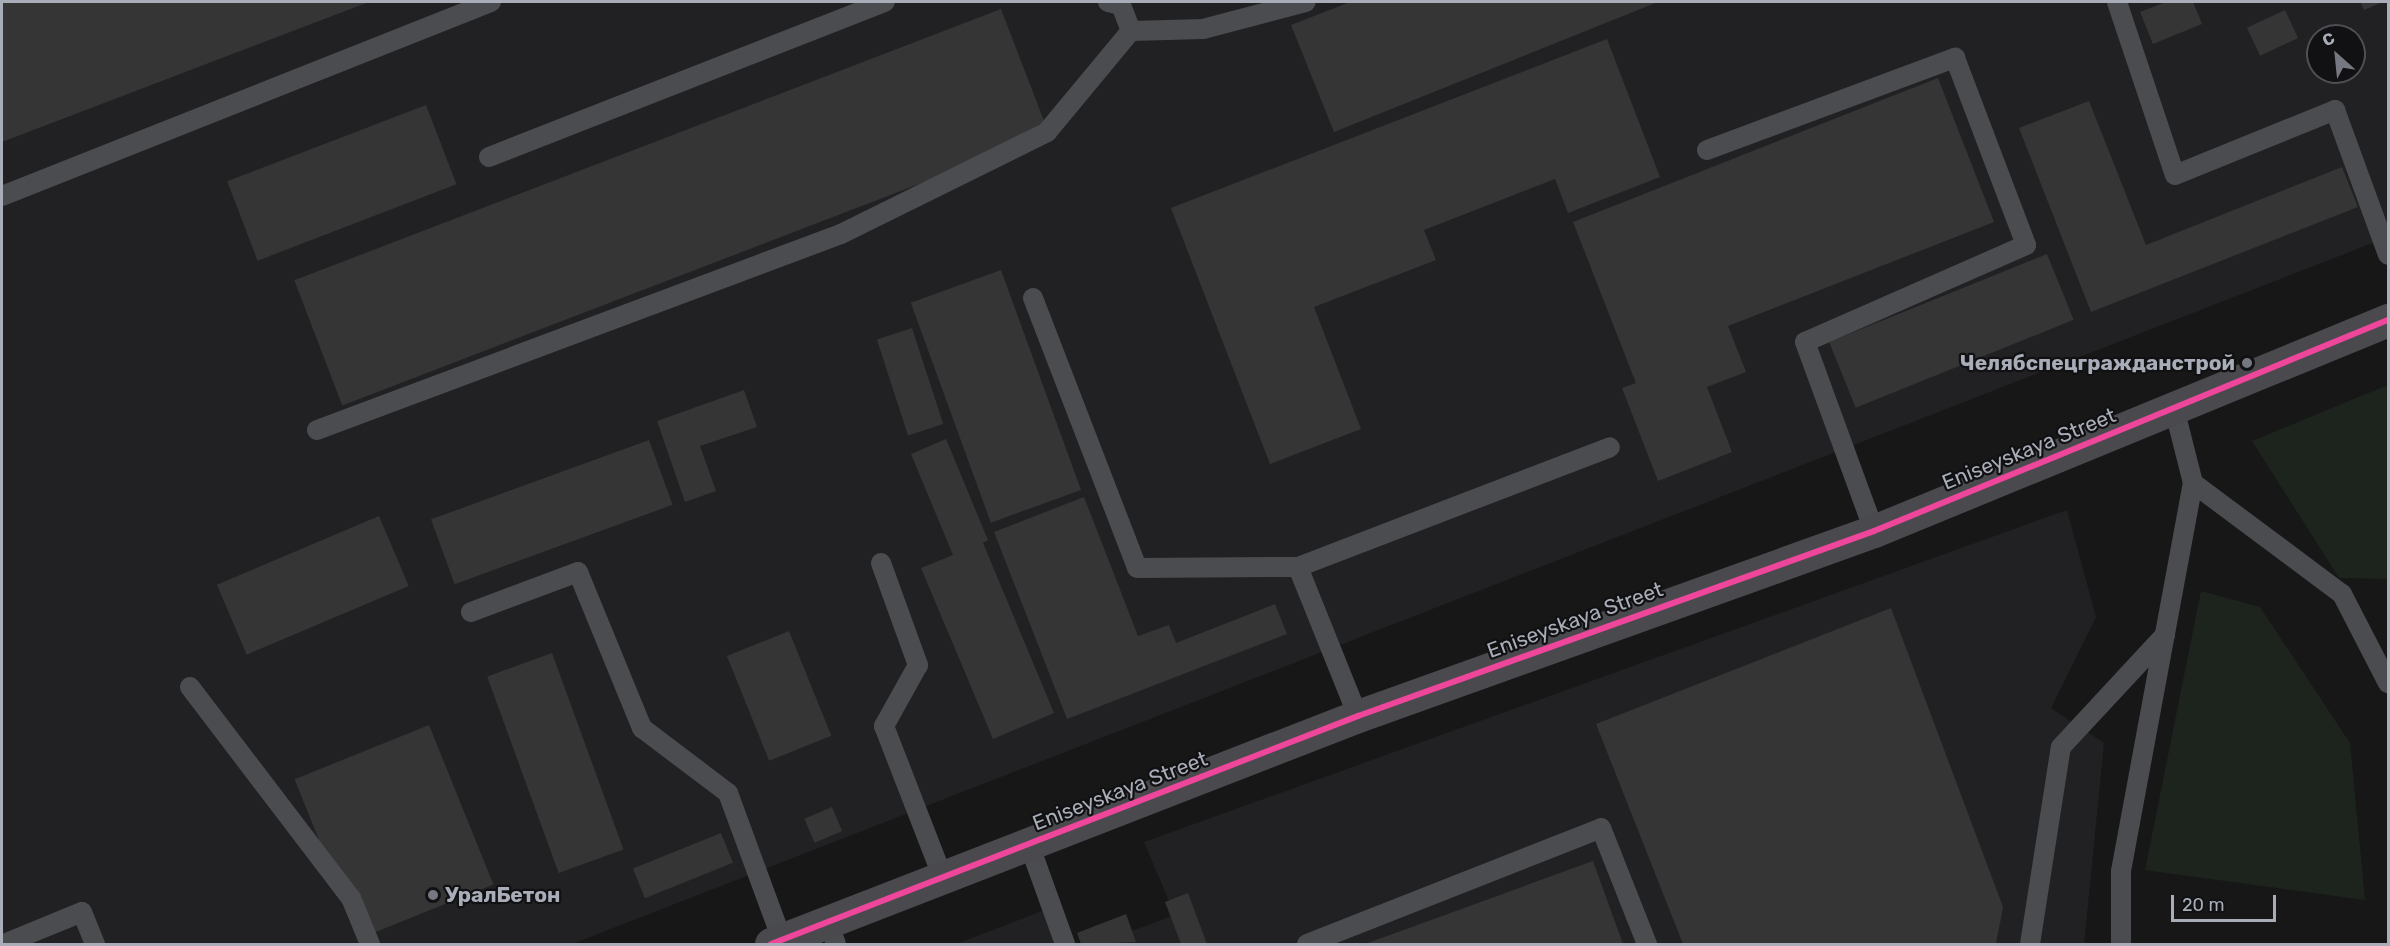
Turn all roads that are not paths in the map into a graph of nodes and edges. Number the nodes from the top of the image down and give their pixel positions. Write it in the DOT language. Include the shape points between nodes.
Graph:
graph roads {
  1 [pos="491,2"];
  2 [pos="885,2"];
  3 [pos="1306,2"];
  4 [pos="2117,2"];
  5 [pos="1119,3"];
  6 [pos="1131,31"];
  7 [pos="1707,150"];
  8 [pos="489,157"];
  9 [pos="2,196"];
  10 [pos="2388,255"];
  11 [pos="1033,298"];
  12 [pos="2388,320"];
  13 [pos="2174,408"];
  14 [pos="317,430"];
  15 [pos="1610,447"];
  16 [pos="2193,483"];
  17 [pos="1874,531"];
  18 [pos="881,563"];
  19 [pos="1298,567"];
  20 [pos="471,612"];
  21 [pos="2165,635"];
  22 [pos="2388,683"];
  23 [pos="190,687"];
  24 [pos="1358,716"];
  25 [pos="1029,844"];
  26 [pos="943,878"];
  27 [pos="832,933"];
  28 [pos="776,942"];
  29 [pos="4,945"];
  30 [pos="95,945"];
  31 [pos="370,945"];
  32 [pos="1065,945"];
  33 [pos="1307,945"];
  34 [pos="1647,945"];
  35 [pos="2030,945"];
  36 [pos="2121,945"];
  1 -- 9 [label="lane"];
  2 -- 8 [label="lane"];
  3 -- 6 [label="lane" via="1203,29"];
  4 -- 10 [label="lane" via="2175,176 2335,110"];
  5 -- 6 [label="lane"];
  6 -- 14 [label="lane" via="1047,132 841,234"];
  7 -- 17 [label="lane" via="1955,58 2026,245 1805,342"];
  11 -- 19 [label="lane" via="1137,568"];
  12 -- 13 [label="street, Eniseyskaya Street"];
  13 -- 16 [label="lane"];
  13 -- 17 [label="street, Eniseyskaya Street"];
  15 -- 19 [label="lane"];
  16 -- 21 [label="lane"];
  16 -- 22 [label="lane" via="2342,594"];
  17 -- 24 [label="street, Eniseyskaya Street"];
  18 -- 26 [label="lane" via="918,665 884,726"];
  19 -- 24 [label="lane"];
  20 -- 28 [label="lane" via="578,572 642,728 728,793"];
  21 -- 35 [label="lane" via="2061,747"];
  21 -- 36 [label="lane" via="2121,871"];
  23 -- 31 [label="lane" via="351,898"];
  24 -- 25 [label="street, Eniseyskaya Street"];
  25 -- 26 [label="street, Eniseyskaya Street"];
  25 -- 32 [label="lane"];
  26 -- 27 [label="street, Eniseyskaya Street"];
  27 -- 28 [label="street, Eniseyskaya Street"];
  29 -- 30 [label="lane" via="82,912"];
  33 -- 34 [label="lane" via="1601,828"];
}
